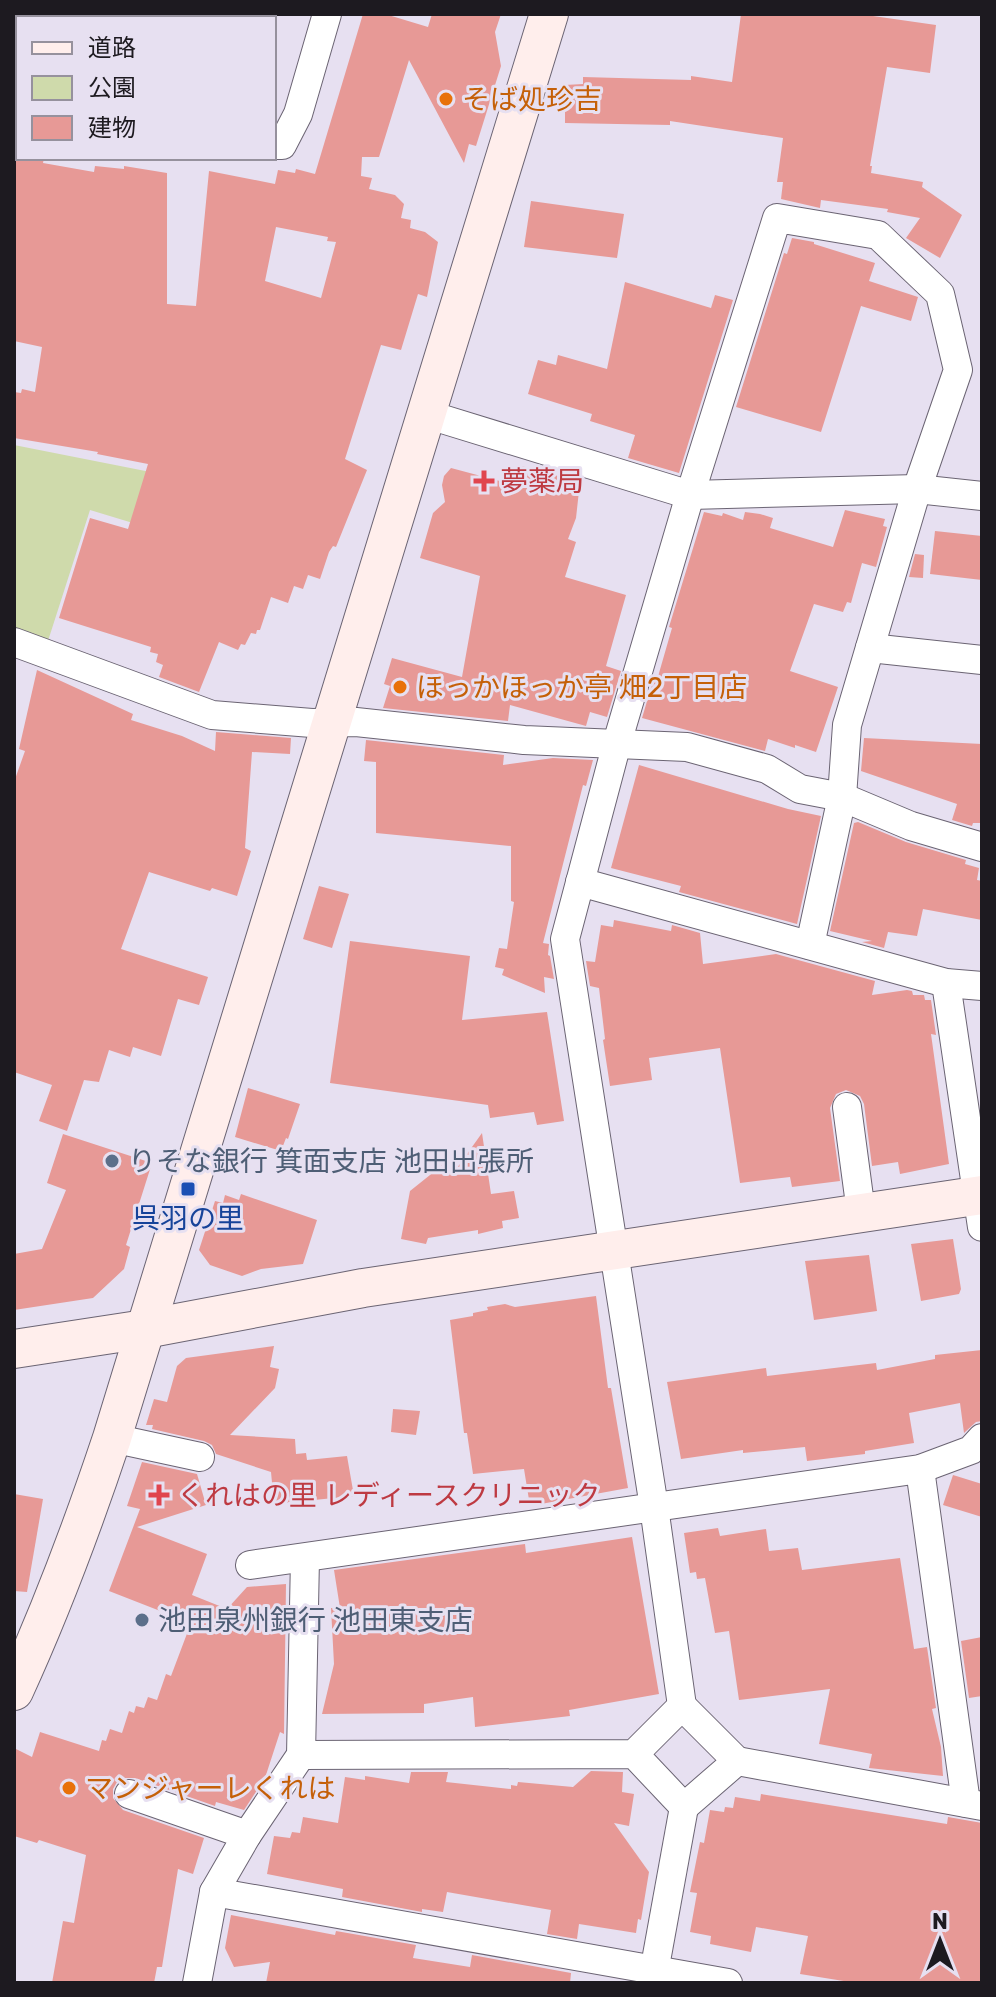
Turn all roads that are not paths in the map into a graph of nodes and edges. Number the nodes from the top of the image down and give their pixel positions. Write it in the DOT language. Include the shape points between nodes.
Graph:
graph roads {
  1 [pos="327,14"];
  2 [pos="549,14"];
  3 [pos="276,145"];
  4 [pos="426,414"];
  5 [pos="917,489"];
  6 [pos="690,495"];
  7 [pos="982,496"];
  8 [pos="14,642"];
  9 [pos="870,648"];
  10 [pos="982,660"];
  11 [pos="332,722"];
  12 [pos="617,743"];
  13 [pos="842,797"];
  14 [pos="982,847"];
  15 [pos="580,882"];
  16 [pos="810,945"];
  17 [pos="946,983"];
  18 [pos="982,986"];
  19 [pos="847,1107"];
  20 [pos="980,1206"];
  21 [pos="861,1212"];
  22 [pos="614,1251"];
  23 [pos="145,1329"];
  24 [pos="14,1349"];
  25 [pos="112,1438"];
  26 [pos="982,1438"];
  27 [pos="200,1457"];
  28 [pos="920,1469"];
  29 [pos="654,1507"];
  30 [pos="305,1558"];
  31 [pos="250,1565"];
  32 [pos="14,1691"];
  33 [pos="682,1706"];
  34 [pos="634,1754"];
  35 [pos="301,1755"];
  36 [pos="737,1761"];
  37 [pos="129,1794"];
  38 [pos="974,1804"];
  39 [pos="684,1807"];
  40 [pos="247,1835"];
  41 [pos="214,1892"];
  42 [pos="653,1976"];
  43 [pos="197,1983"];
  44 [pos="728,1983"];
  1 -- 3 [label="street" via="298,114 282,145"];
  2 -- 4 [label="street"];
  4 -- 6 [label="street"];
  4 -- 11 [label="street"];
  5 -- 6 [label="street"];
  5 -- 6 [label="street" via="958,370 940,294 878,235 777,218"];
  5 -- 7 [label="street"];
  5 -- 9 [label="street"];
  6 -- 12 [label="street"];
  8 -- 11 [label="street" via="212,715"];
  9 -- 10 [label="street"];
  9 -- 13 [label="street" via="847,725"];
  11 -- 12 [label="street"];
  11 -- 23 [label="street"];
  12 -- 13 [label="street" via="687,747 767,769 800,789"];
  12 -- 15 [label="street"];
  13 -- 14 [label="street" via="911,826"];
  13 -- 16 [label="street"];
  15 -- 16 [label="street"];
  15 -- 22 [label="street" via="565,939"];
  16 -- 17 [label="street"];
  17 -- 18 [label="street"];
  17 -- 20 [label="street"];
  19 -- 21 [label="street"];
  20 -- 21 [label="street"];
  21 -- 22 [label="street"];
  22 -- 23 [label="street" via="363,1288"];
  22 -- 29 [label="street"];
  23 -- 24 [label="street"];
  23 -- 25 [label="street"];
  25 -- 27 [label="street"];
  25 -- 32 [label="street" via="77,1542"];
  26 -- 28 [label="street" via="971,1450"];
  28 -- 29 [label="street"];
  28 -- 38 [label="street"];
  29 -- 30 [label="street"];
  29 -- 33 [label="street"];
  30 -- 31 [label="street"];
  30 -- 35 [label="street"];
  33 -- 34 [label="street"];
  33 -- 36 [label="street"];
  34 -- 35 [label="street"];
  34 -- 39 [label="street"];
  35 -- 40 [label="street"];
  36 -- 38 [label="street"];
  36 -- 39 [label="street"];
  37 -- 40 [label="street"];
  39 -- 42 [label="street"];
  40 -- 41 [label="street"];
  41 -- 42 [label="street"];
  41 -- 43 [label="street"];
  42 -- 44 [label="street"];
}
